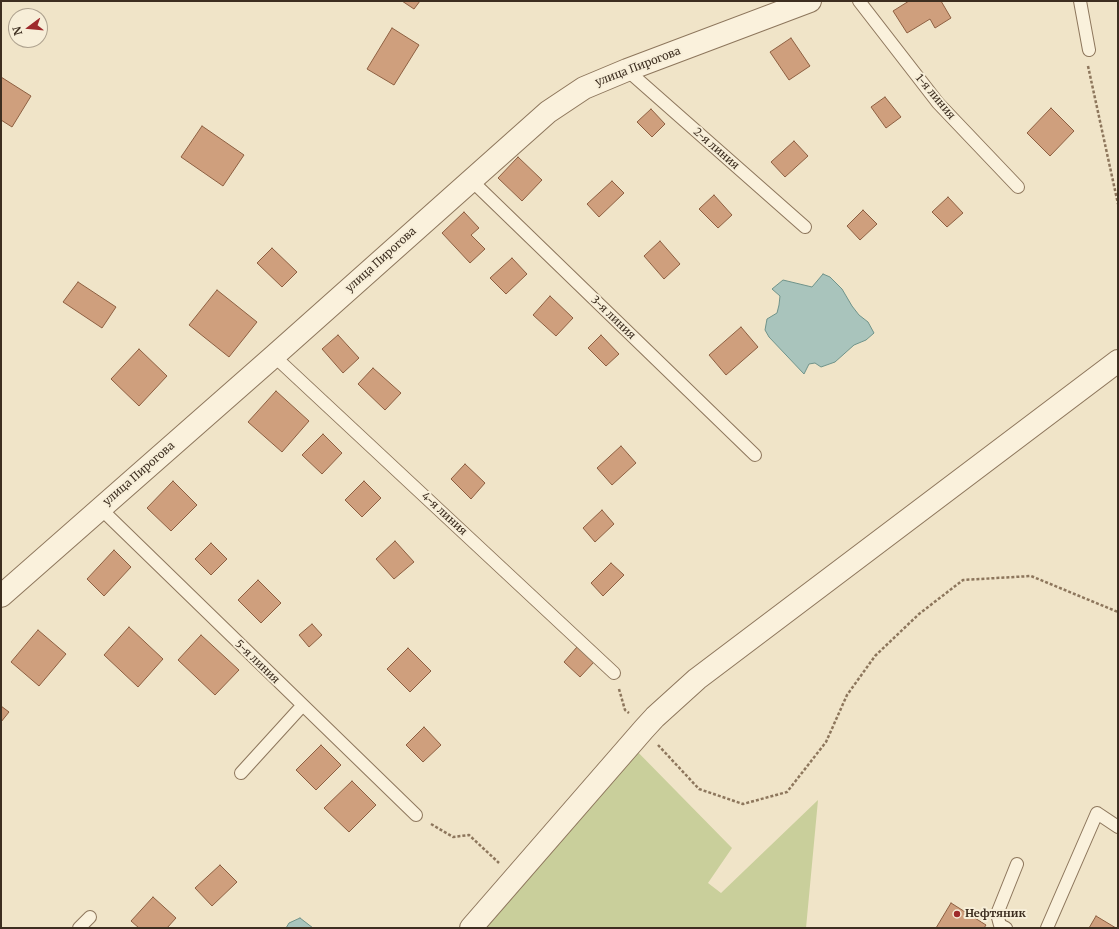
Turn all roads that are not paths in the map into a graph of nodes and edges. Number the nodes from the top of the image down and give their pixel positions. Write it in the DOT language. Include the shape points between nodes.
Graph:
graph roads {
  1 [pos="810,1"];
  2 [pos="859,1"];
  3 [pos="1080,1"];
  4 [pos="1088,56"];
  5 [pos="627,70"];
  6 [pos="470,180"];
  7 [pos="1018,187"];
  8 [pos="805,227"];
  9 [pos="274,356"];
  10 [pos="1118,361"];
  11 [pos="755,455"];
  12 [pos="100,508"];
  13 [pos="1,596"];
  14 [pos="614,673"];
  15 [pos="302,706"];
  16 [pos="241,773"];
  17 [pos="416,815"];
  18 [pos="1118,827"];
  19 [pos="1016,864"];
  20 [pos="90,917"];
  21 [pos="79,928"];
  22 [pos="471,928"];
  23 [pos="1006,928"];
  24 [pos="1047,928"];
  1 -- 5 [label="street, улица Пирогова"];
  2 -- 7 [label="lane, 1-я линия" via="938,103"];
  3 -- 4 [label="lane"];
  5 -- 6 [label="street, улица Пирогова" via="584,88 548,112"];
  5 -- 8 [label="lane, 2-я линия"];
  6 -- 9 [label="street, улица Пирогова"];
  6 -- 11 [label="lane, 3-я линия"];
  9 -- 12 [label="street, улица Пирогова"];
  9 -- 14 [label="lane, 4-я линия"];
  10 -- 22 [label="street" via="697,679 644,729"];
  12 -- 13 [label="street, улица Пирогова"];
  12 -- 15 [label="lane, 5-я линия"];
  15 -- 16 [label="lane"];
  15 -- 17 [label="lane, 5-я линия"];
  18 -- 24 [label="lane" via="1097,813"];
  19 -- 23 [label="lane" via="997,914 1000,925"];
  20 -- 21 [label="lane"];
}
